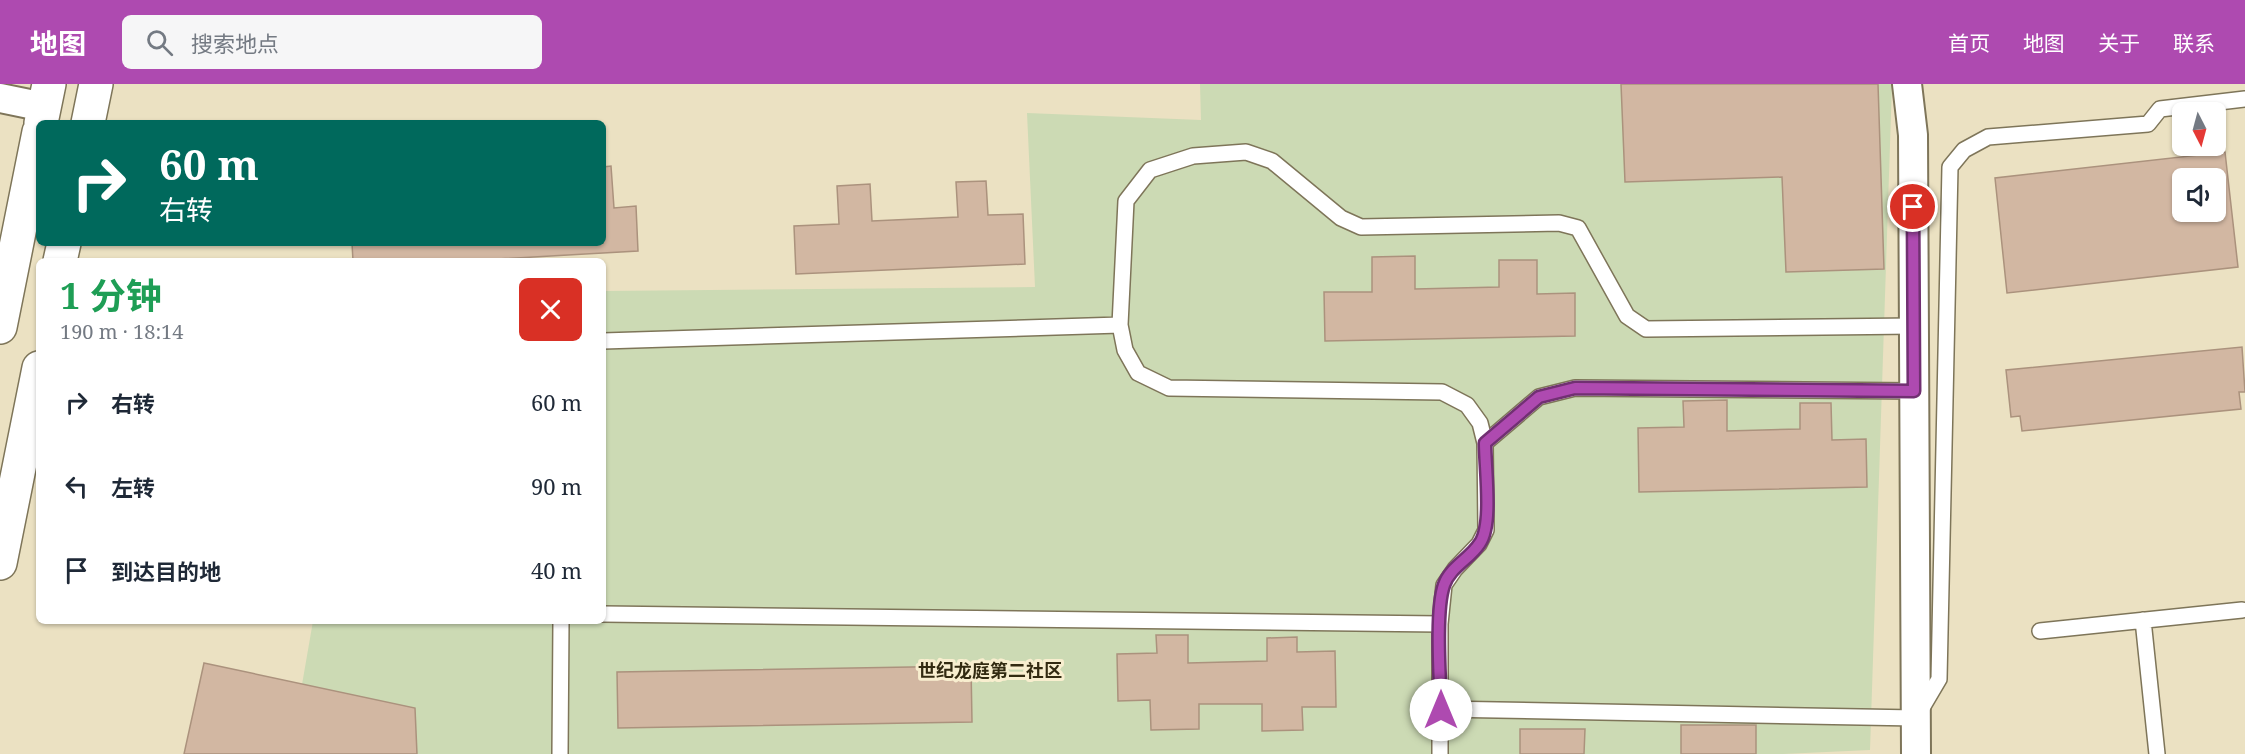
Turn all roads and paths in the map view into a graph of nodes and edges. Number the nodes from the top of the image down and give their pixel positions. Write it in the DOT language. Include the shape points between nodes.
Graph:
graph roads {
  1 [pos="96,84"];
  2 [pos="1907,84"];
  3 [pos="0,98"];
  4 [pos="2245,99"];
  5 [pos="43,112"];
  6 [pos="89,120"];
  7 [pos="36,147"];
  8 [pos="1120,325"];
  9 [pos="1914,326"];
  10 [pos="0,327"];
  11 [pos="606,341"];
  12 [pos="36,383"];
  13 [pos="1914,391"];
  14 [pos="1485,443"];
  15 [pos="0,563"];
  16 [pos="2242,610"];
  17 [pos="606,614"];
  18 [pos="2143,620"];
  19 [pos="561,624"];
  20 [pos="1440,624"];
  21 [pos="2040,631"];
  22 [pos="1441,710"];
  23 [pos="1916,718"];
  24 [pos="560,754"];
  25 [pos="1440,754"];
  26 [pos="1916,754"];
  27 [pos="2157,754"];
  1 -- 6 [label="main road"];
  2 -- 9 [label="street" via="1913,135"];
  3 -- 5 [label="street"];
  4 -- 23 [label="lane" via="2160,109 2148,124 1988,137 1964,150 1950,167 1939,679"];
  7 -- 10 [label="main road"];
  8 -- 9 [label="lane" via="1126,201 1150,170 1193,156 1246,152 1272,161 1341,218 1361,227 1559,223 1578,228 1627,316 1646,329"];
  8 -- 11 [label="lane"];
  8 -- 14 [label="lane" via="1125,350 1138,373 1169,388 1442,392 1467,405 1480,423"];
  9 -- 13 [label="street"];
  12 -- 15 [label="main road"];
  13 -- 14 [label="lane" via="1575,388 1539,397"];
  13 -- 23 [label="street"];
  14 -- 20 [label="lane" via="1486,530 1444,585"];
  16 -- 18 [label="lane"];
  17 -- 20 [label="lane"];
  18 -- 21 [label="lane"];
  18 -- 27 [label="lane"];
  19 -- 24 [label="lane"];
  20 -- 22 [label="lane"];
  22 -- 23 [label="lane"];
  22 -- 25 [label="lane"];
  23 -- 26 [label="street"];
}
